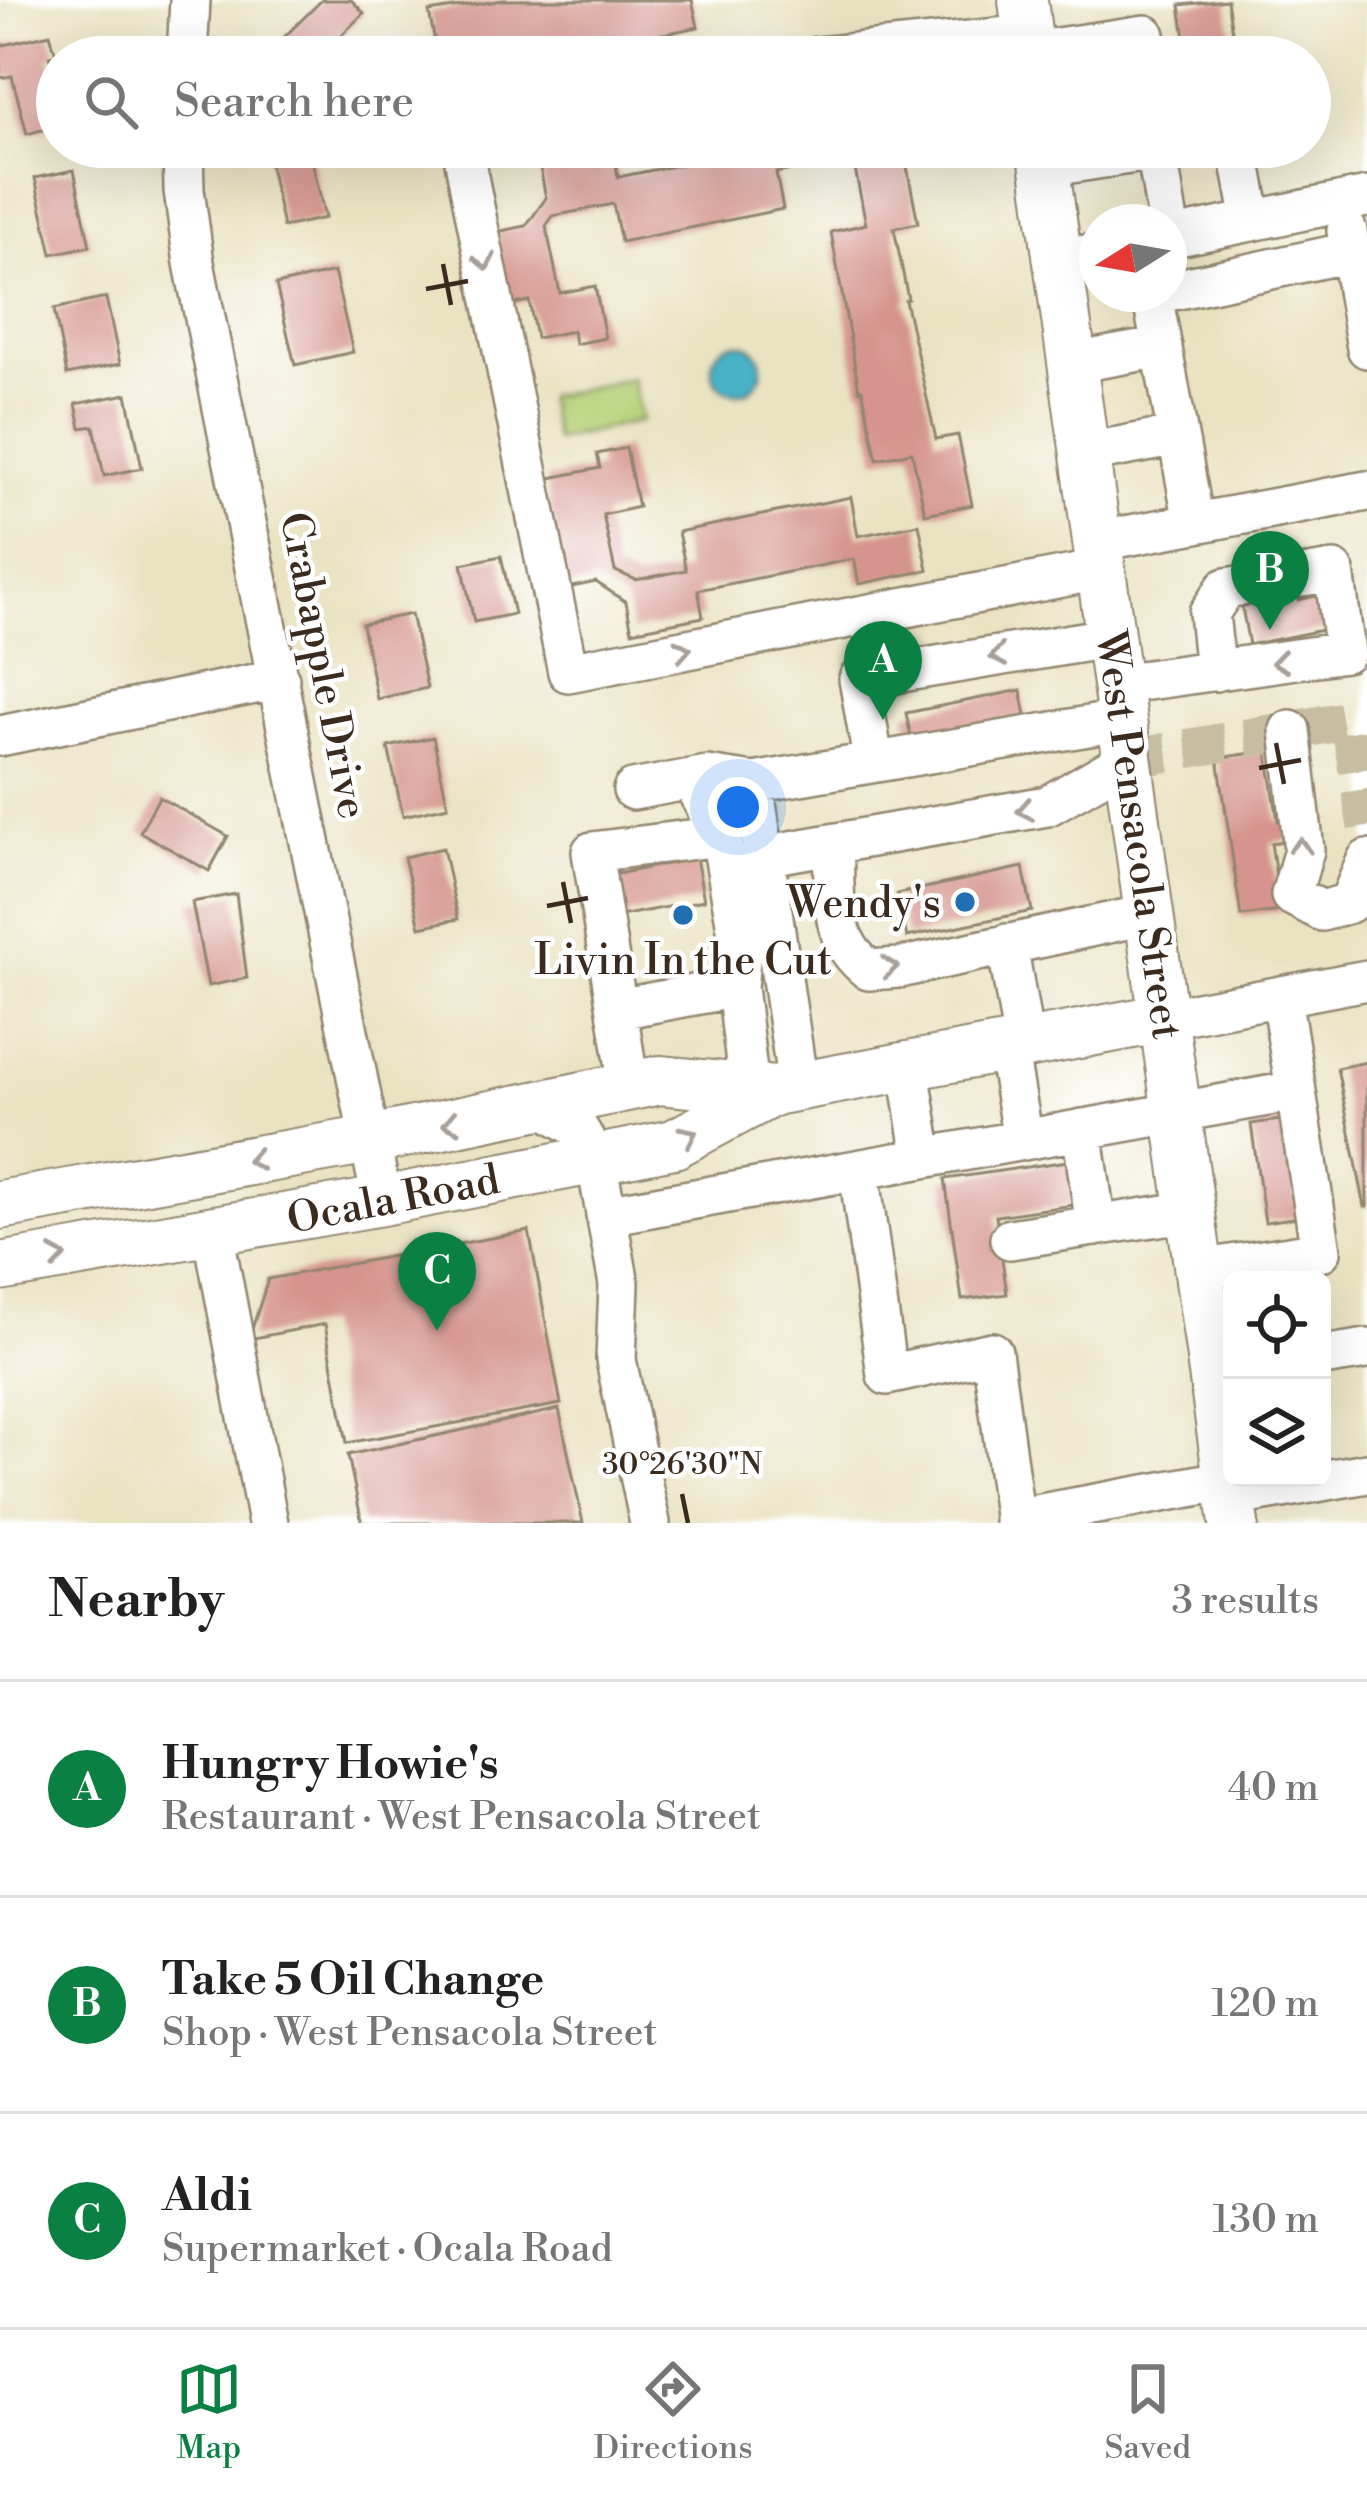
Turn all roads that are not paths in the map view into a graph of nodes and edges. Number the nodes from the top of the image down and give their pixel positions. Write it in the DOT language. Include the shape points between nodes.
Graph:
graph roads {
  1 [pos="190,0"];
  2 [pos="1144,35"];
  3 [pos="188,36"];
  4 [pos="1028,36"];
  5 [pos="183,168"];
  6 [pos="466,168"];
  7 [pos="1048,168"];
  8 [pos="1167,168"];
  9 [pos="1242,168"];
  10 [pos="1354,200"];
  11 [pos="1168,204"];
  12 [pos="1252,221"];
  13 [pos="1187,229"];
  14 [pos="1350,252"];
  15 [pos="1077,256"];
  16 [pos="1187,287"];
  17 [pos="1156,312"];
  18 [pos="1162,347"];
  19 [pos="1367,348"];
  20 [pos="1073,363"];
  21 [pos="1178,436"];
  22 [pos="1086,453"];
  23 [pos="1367,491"];
  24 [pos="1194,523"];
  25 [pos="1101,555"];
  26 [pos="1215,671"];
  27 [pos="279,679"];
  28 [pos="1122,700"];
  29 [pos="1291,730"];
  30 [pos="0,736"];
  31 [pos="873,759"];
  32 [pos="691,779"];
  33 [pos="753,783"];
  34 [pos="633,790"];
  35 [pos="721,836"];
  36 [pos="833,844"];
  37 [pos="763,856"];
  38 [pos="1367,860"];
  39 [pos="1150,914"];
  40 [pos="1006,944"];
  41 [pos="1367,980"];
  42 [pos="737,987"];
  43 [pos="1281,996"];
  44 [pos="618,1009"];
  45 [pos="1165,1018"];
  46 [pos="1016,1044"];
  47 [pos="908,1063"];
  48 [pos="629,1086"];
  49 [pos="773,1089"];
  50 [pos="1296,1091"];
  51 [pos="540,1105"];
  52 [pos="1178,1112"];
  53 [pos="1082,1129"];
  54 [pos="370,1139"];
  55 [pos="1023,1140"];
  56 [pos="923,1158"];
  57 [pos="596,1159"];
  58 [pos="859,1170"];
  59 [pos="382,1201"];
  60 [pos="0,1205"];
  61 [pos="1191,1211"];
  62 [pos="607,1215"];
  63 [pos="1096,1226"];
  64 [pos="213,1232"];
  65 [pos="1010,1239"];
  66 [pos="0,1267"];
  67 [pos="1199,1270"];
  68 [pos="1367,1349"];
  69 [pos="1331,1355"];
  70 [pos="1223,1371"];
  71 [pos="1223,1379"];
  72 [pos="1367,1473"];
  73 [pos="1231,1500"];
  74 [pos="1015,1521"];
  75 [pos="268,1523"];
  76 [pos="650,1523"];
  1 -- 3 [label="street"];
  2 -- 4 [label="street"];
  5 -- 27 [label="street, Crabapple Drive" via="194,262"];
  6 -- 25 [label="street, one-way" via="568,672"];
  7 -- 15 [label="main road, West Pensacola Street"];
  8 -- 11 [label="street"];
  9 -- 12 [label="street"];
  10 -- 12 [label="street"];
  10 -- 14 [label="street"];
  12 -- 13 [label="street"];
  14 -- 16 [label="street"];
  14 -- 19 [label="street"];
  15 -- 20 [label="main road, West Pensacola Street"];
  17 -- 18 [label="street"];
  18 -- 20 [label="street"];
  18 -- 21 [label="street"];
  20 -- 22 [label="main road, West Pensacola Street"];
  21 -- 22 [label="street"];
  21 -- 24 [label="street"];
  22 -- 25 [label="main road, West Pensacola Street"];
  23 -- 24 [label="street"];
  24 -- 25 [label="street"];
  25 -- 28 [label="main road, West Pensacola Street"];
  26 -- 26 [label="street, one-way" via="1209,613 1226,588 1334,572 1345,652"];
  26 -- 28 [label="street"];
  27 -- 30 [label="street"];
  27 -- 54 [label="street, Crabapple Drive"];
  28 -- 31 [label="street"];
  28 -- 31 [label="street, one-way" via="859,680"];
  28 -- 36 [label="street, one-way" via="1047,806"];
  28 -- 39 [label="main road, West Pensacola Street"];
  38 -- 29 [label="street, one-way" via="1348,903 1322,910 1291,895 1304,850"];
  31 -- 33 [label="street"];
  32 -- 33 [label="street"];
  32 -- 34 [label="street"];
  32 -- 35 [label="street"];
  33 -- 37 [label="street"];
  35 -- 42 [label="street" via="741,951"];
  35 -- 44 [label="street" via="592,852"];
  36 -- 37 [label="street"];
  36 -- 40 [label="street, one-way" via="838,932 869,970"];
  37 -- 49 [label="street"];
  39 -- 40 [label="street"];
  39 -- 45 [label="main road, West Pensacola Street"];
  40 -- 46 [label="street"];
  41 -- 43 [label="street"];
  42 -- 44 [label="street"];
  42 -- 49 [label="street"];
  43 -- 45 [label="street"];
  43 -- 50 [label="street"];
  44 -- 48 [label="street"];
  45 -- 46 [label="main road, Ocala Road"];
  45 -- 52 [label="main road, West Pensacola Street"];
  46 -- 47 [label="main road, Ocala Road"];
  46 -- 55 [label="street"];
  47 -- 49 [label="main road, Ocala Road"];
  47 -- 56 [label="street"];
  48 -- 49 [label="main road, Ocala Road" via="660,1080"];
  48 -- 51 [label="main road, Ocala Road"];
  57 -- 49 [label="main road, Ocala Road, one-way" via="674,1144"];
  50 -- 52 [label="street"];
  50 -- 67 [label="street" via="1321,1251"];
  51 -- 54 [label="main road, Ocala Road, one-way"];
  51 -- 57 [label="street" via="577,1126"];
  52 -- 53 [label="street"];
  52 -- 61 [label="main road, West Pensacola Street"];
  53 -- 55 [label="street"];
  53 -- 63 [label="street"];
  54 -- 59 [label="street, Crabapple Drive"];
  54 -- 60 [label="main road, Ocala Road, one-way"];
  55 -- 56 [label="street"];
  56 -- 58 [label="street"];
  57 -- 59 [label="main road, Ocala Road"];
  57 -- 62 [label="street"];
  58 -- 62 [label="street"];
  58 -- 74 [label="street" via="887,1375 992,1352"];
  59 -- 64 [label="main road, Ocala Road"];
  61 -- 63 [label="street"];
  61 -- 67 [label="main road, West Pensacola Street"];
  62 -- 76 [label="street" via="620,1284 616,1360"];
  63 -- 65 [label="street"];
  66 -- 64 [label="main road, Ocala Road, one-way"];
  64 -- 75 [label="street"];
  67 -- 70 [label="main road, West Pensacola Street"];
  68 -- 69 [label="street"];
  71 -- 73 [label="main road, West Pensacola Street"];
  72 -- 73 [label="street"];
  73 -- 74 [label="street"];
}
